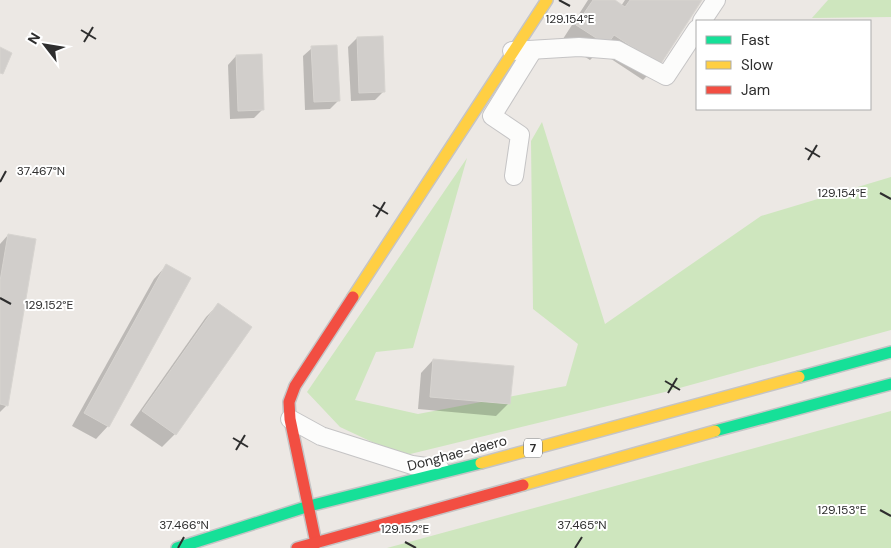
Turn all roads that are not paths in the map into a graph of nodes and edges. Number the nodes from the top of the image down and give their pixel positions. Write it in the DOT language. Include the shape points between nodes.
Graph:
graph roads {
  1 [pos="547,0"];
  2 [pos="716,0"];
  3 [pos="703,20"];
  4 [pos="696,31"];
  5 [pos="533,50"];
  6 [pos="512,51"];
  7 [pos="514,176"];
  8 [pos="891,352"];
  9 [pos="891,384"];
  10 [pos="290,419"];
  11 [pos="451,471"];
  12 [pos="309,506"];
  13 [pos="316,543"];
  14 [pos="177,548"];
  15 [pos="297,548"];
  1 -- 6 [label="main road"];
  2 -- 3 [label="street"];
  4 -- 5 [label="street" via="666,76 616,50 579,47"];
  5 -- 6 [label="street"];
  5 -- 7 [label="street" via="492,116 520,135"];
  6 -- 10 [label="main road" via="295,386 289,402"];
  8 -- 11 [label="main road, Donghae-daero / 7"];
  9 -- 13 [label="main road"];
  10 -- 11 [label="street" via="321,436 412,465"];
  10 -- 12 [label="main road"];
  11 -- 12 [label="main road, Donghae-daero / 7"];
  12 -- 13 [label="main road"];
  12 -- 14 [label="main road, Donghae-daero / 7"];
  13 -- 15 [label="main road"];
}
